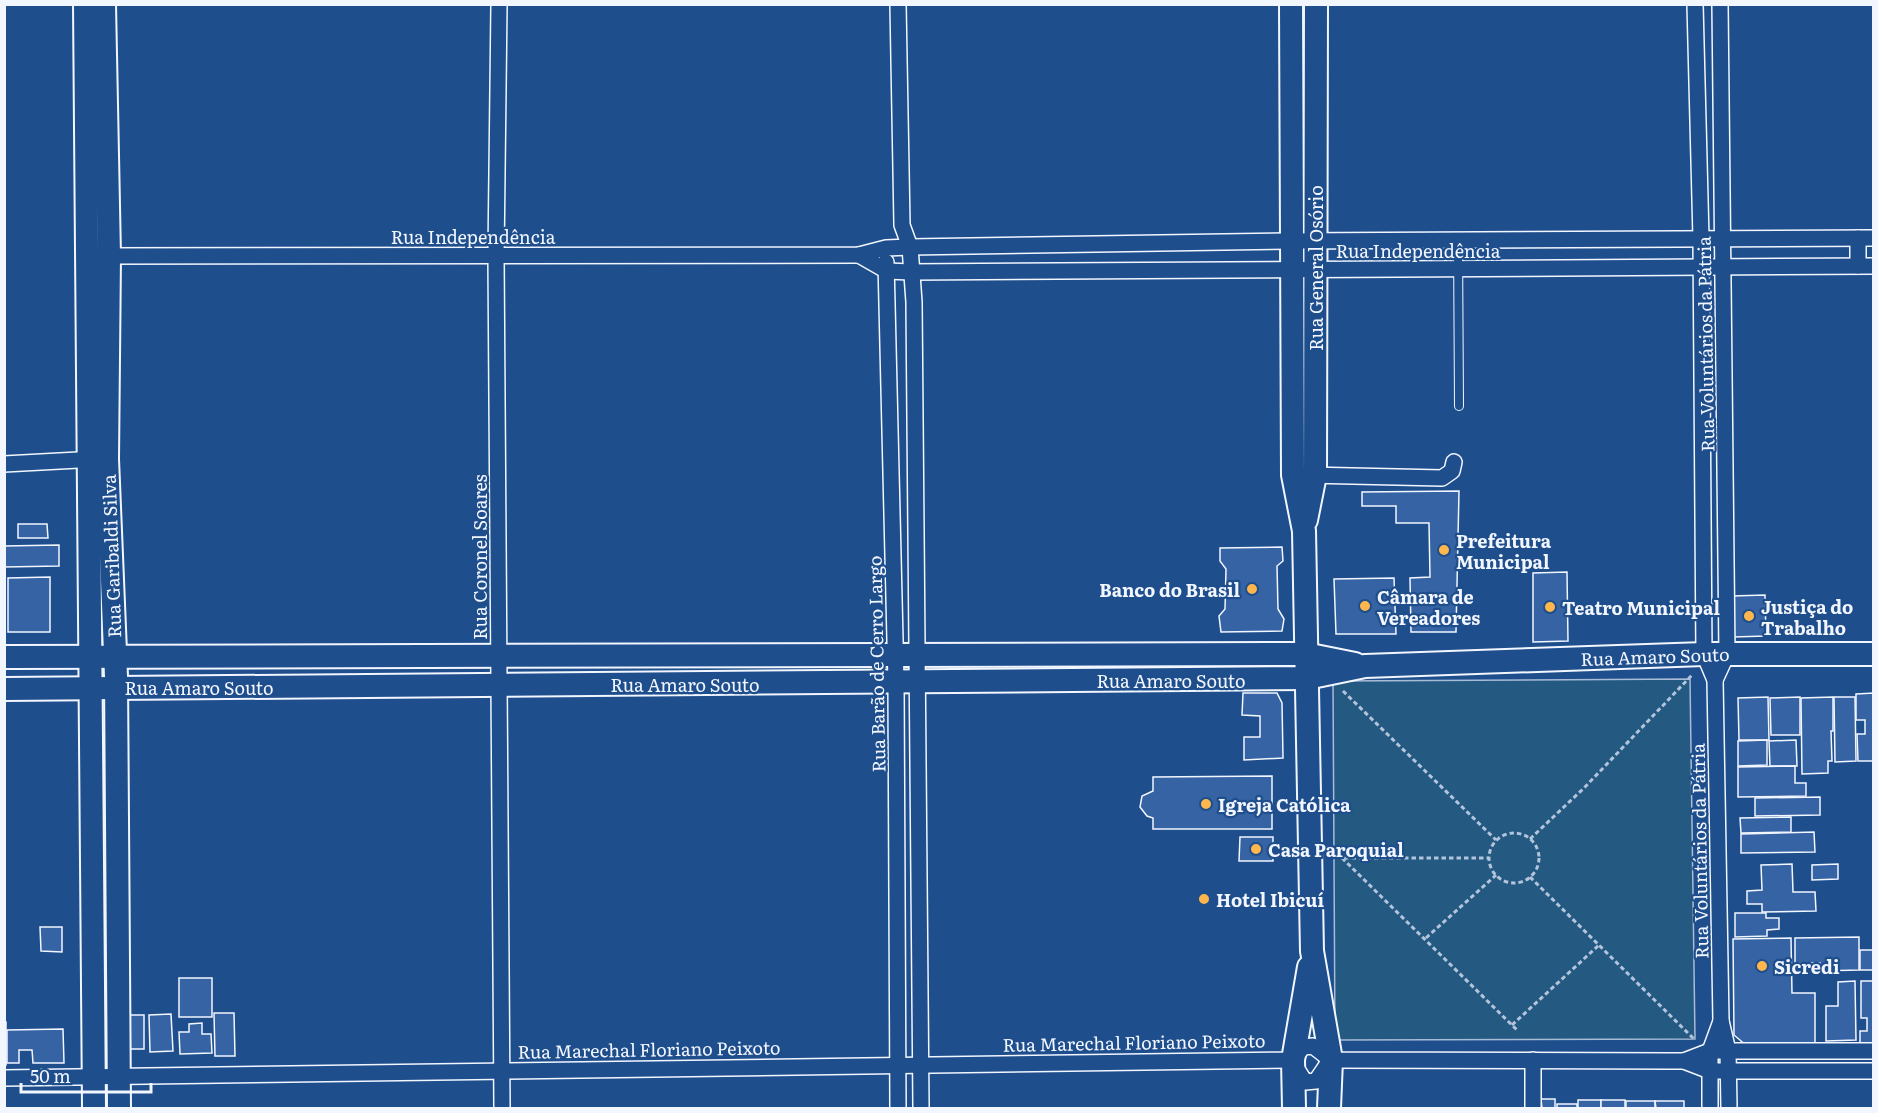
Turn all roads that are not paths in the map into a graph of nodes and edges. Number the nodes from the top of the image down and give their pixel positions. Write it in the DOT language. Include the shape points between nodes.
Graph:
graph roads {
  1 [pos="85,4"];
  2 [pos="104,4"];
  3 [pos="499,4"];
  4 [pos="898,4"];
  5 [pos="1291,4"];
  6 [pos="1316,4"];
  7 [pos="1695,4"];
  8 [pos="1720,4"];
  9 [pos="95,41"];
  10 [pos="902,225"];
  11 [pos="1723,237"];
  12 [pos="1866,238"];
  13 [pos="1701,239"];
  14 [pos="1458,240"];
  15 [pos="1291,241"];
  16 [pos="1316,241"];
  17 [pos="1156,243"];
  18 [pos="910,247"];
  19 [pos="886,248"];
  20 [pos="859,255"];
  21 [pos="98,256"];
  22 [pos="496,256"];
  23 [pos="1866,266"];
  24 [pos="1701,267"];
  25 [pos="1724,267"];
  26 [pos="1457,269"];
  27 [pos="1292,270"];
  28 [pos="1316,270"];
  29 [pos="887,271"];
  30 [pos="1157,271"];
  31 [pos="911,272"];
  32 [pos="890,341"];
  33 [pos="914,341"];
  34 [pos="1459,406"];
  35 [pos="98,459"];
  36 [pos="1454,462"];
  37 [pos="4,464"];
  38 [pos="1304,475"];
  39 [pos="1726,511"];
  40 [pos="1703,512"];
  41 [pos="893,528"];
  42 [pos="915,528"];
  43 [pos="1305,654"];
  44 [pos="1704,654"];
  45 [pos="1727,654"];
  46 [pos="1874,654"];
  47 [pos="906,655"];
  48 [pos="500,656"];
  49 [pos="4,657"];
  50 [pos="90,657"];
  51 [pos="115,657"];
  52 [pos="1365,666"];
  53 [pos="1307,678"];
  54 [pos="1716,680"];
  55 [pos="907,682"];
  56 [pos="498,685"];
  57 [pos="90,688"];
  58 [pos="116,688"];
  59 [pos="4,689"];
  60 [pos="920,928"];
  61 [pos="897,929"];
  62 [pos="1311,951"];
  63 [pos="1721,1021"];
  64 [pos="1728,1051"];
  65 [pos="1874,1051"];
  66 [pos="1710,1052"];
  67 [pos="1293,1060"];
  68 [pos="1331,1060"];
  69 [pos="1533,1060"];
  70 [pos="1684,1061"];
  71 [pos="898,1065"];
  72 [pos="920,1065"];
  73 [pos="501,1071"];
  74 [pos="1710,1071"];
  75 [pos="1728,1071"];
  76 [pos="1874,1071"];
  77 [pos="118,1076"];
  78 [pos="93,1077"];
  79 [pos="4,1078"];
  80 [pos="94,1108"];
  81 [pos="119,1108"];
  82 [pos="502,1108"];
  83 [pos="898,1108"];
  84 [pos="921,1108"];
  85 [pos="1294,1108"];
  86 [pos="1329,1108"];
  87 [pos="1533,1108"];
  88 [pos="1710,1108"];
  89 [pos="1729,1108"];
  1 -- 9 [label="street, Rua Garibaldi Silva"];
  2 -- 9 [label="street, Rua Garibaldi Silva"];
  3 -- 22 [label="street, Rua Coronel Soares"];
  4 -- 10 [label="street, Rua Barão de Cerro Largo"];
  5 -- 15 [label="street, Rua General Osório"];
  6 -- 16 [label="street, Rua General Osório"];
  7 -- 13 [label="street, Rua Voluntários da Pátria"];
  8 -- 11 [label="street, Rua Voluntários da Pátria"];
  9 -- 21 [label="street, Rua Garibaldi Silva"];
  10 -- 18 [label="street, Rua Barão de Cerro Largo"];
  10 -- 19 [label="street"];
  11 -- 12 [label="street, Rua Independência"];
  11 -- 13 [label="street, Rua Independência"];
  11 -- 25 [label="street, Rua Voluntários da Pátria"];
  12 -- 23 [label="street"];
  13 -- 14 [label="street, Rua Independência"];
  13 -- 24 [label="street, Rua Voluntários da Pátria"];
  14 -- 16 [label="street, Rua Independência"];
  14 -- 26 [label="lane"];
  15 -- 16 [label="street, Rua Independência"];
  15 -- 17 [label="street, Rua Independência"];
  15 -- 27 [label="street, Rua General Osório"];
  16 -- 28 [label="street, Rua General Osório"];
  17 -- 18 [label="street, Rua Independência"];
  17 -- 30 [label="street"];
  18 -- 19 [label="street, Rua Independência"];
  18 -- 31 [label="street, Rua Barão de Cerro Largo"];
  19 -- 20 [label="street, Rua Independência"];
  19 -- 29 [label="street, Rua Barão de Cerro Largo"];
  20 -- 22 [label="street, Rua Independência"];
  20 -- 29 [label="street, Rua Independência"];
  21 -- 22 [label="street, Rua Independência"];
  21 -- 35 [label="street, Rua Garibaldi Silva"];
  22 -- 48 [label="street, Rua Coronel Soares"];
  23 -- 25 [label="street, Rua Independência"];
  24 -- 25 [label="street, Rua Independência"];
  24 -- 26 [label="street, Rua Independência"];
  24 -- 40 [label="street, Rua Voluntários da Pátria"];
  25 -- 39 [label="street, Rua Voluntários da Pátria"];
  26 -- 28 [label="street, Rua Independência"];
  26 -- 34 [label="lane"];
  27 -- 28 [label="street, Rua Independência"];
  27 -- 30 [label="street, Rua Independência"];
  27 -- 38 [label="street, Rua General Osório"];
  28 -- 38 [label="street, Rua General Osório"];
  29 -- 31 [label="street, Rua Independência"];
  29 -- 32 [label="street, Rua Barão de Cerro Largo"];
  30 -- 31 [label="street, Rua Independência"];
  31 -- 33 [label="street, Rua Barão de Cerro Largo"];
  32 -- 33 [label="street"];
  32 -- 41 [label="street, Rua Barão de Cerro Largo"];
  33 -- 42 [label="street, Rua Barão de Cerro Largo"];
  35 -- 37 [label="street"];
  35 -- 50 [label="street, Rua Garibaldi Silva"];
  35 -- 51 [label="street, Rua Garibaldi Silva"];
  36 -- 38 [label="street" via="1452,471 1442,477"];
  38 -- 43 [label="street, Rua General Osório"];
  39 -- 40 [label="street"];
  39 -- 45 [label="street, Rua Voluntários da Pátria"];
  40 -- 44 [label="street, Rua Voluntários da Pátria"];
  41 -- 42 [label="street"];
  41 -- 47 [label="street, Rua Barão de Cerro Largo"];
  42 -- 47 [label="street, Rua Barão de Cerro Largo"];
  43 -- 47 [label="street, Rua Amaro Souto"];
  43 -- 52 [label="street, Rua Amaro Souto"];
  43 -- 53 [label="street, Rua General Osório"];
  44 -- 45 [label="street, Rua Amaro Souto"];
  44 -- 52 [label="street, Rua Amaro Souto"];
  44 -- 54 [label="street, Rua Voluntários da Pátria"];
  45 -- 46 [label="street, Rua Amaro Souto"];
  45 -- 54 [label="street, Rua Voluntários da Pátria"];
  47 -- 48 [label="street, Rua Amaro Souto"];
  47 -- 55 [label="street, Rua Barão de Cerro Largo"];
  47 -- 55 [label="street, Rua Barão de Cerro Largo"];
  48 -- 51 [label="street, Rua Amaro Souto"];
  48 -- 56 [label="street, Rua Coronel Soares"];
  49 -- 50 [label="street, Rua Amaro Souto"];
  50 -- 51 [label="street, Rua Amaro Souto"];
  50 -- 57 [label="street, Rua Garibaldi Silva"];
  51 -- 58 [label="street, Rua Garibaldi Silva"];
  52 -- 53 [label="street, Rua Amaro Souto"];
  53 -- 55 [label="street, Rua Amaro Souto"];
  53 -- 62 [label="street, Rua General Osório"];
  54 -- 63 [label="street, Rua Voluntários da Pátria"];
  55 -- 56 [label="street, Rua Amaro Souto"];
  55 -- 60 [label="street, Rua Barão de Cerro Largo"];
  55 -- 61 [label="street, Rua Barão de Cerro Largo"];
  56 -- 58 [label="street, Rua Amaro Souto"];
  56 -- 73 [label="street, Rua Coronel Soares"];
  57 -- 58 [label="street, Rua Amaro Souto"];
  57 -- 59 [label="street, Rua Amaro Souto"];
  57 -- 78 [label="street, Rua Garibaldi Silva"];
  58 -- 77 [label="street, Rua Garibaldi Silva"];
  60 -- 61 [label="street"];
  60 -- 72 [label="street, Rua Barão de Cerro Largo"];
  61 -- 71 [label="street, Rua Barão de Cerro Largo"];
  62 -- 67 [label="street, Rua General Osório"];
  62 -- 68 [label="street, Rua General Osório"];
  63 -- 64 [label="street, Rua Voluntários da Pátria"];
  63 -- 66 [label="street, Rua Voluntários da Pátria"];
  64 -- 65 [label="street, Rua Marechal Floriano Peixoto"];
  64 -- 66 [label="street, Rua Marechal Floriano Peixoto"];
  64 -- 75 [label="street, Rua Voluntários da Pátria"];
  66 -- 70 [label="street, Rua Marechal Floriano Peixoto"];
  66 -- 74 [label="street, Rua Voluntários da Pátria"];
  67 -- 68 [label="street, Rua Marechal Floriano Peixoto" via="1303,1047 1313,1046"];
  67 -- 68 [label="street" via="1305,1082 1316,1081"];
  67 -- 72 [label="street, Rua Marechal Floriano Peixoto"];
  67 -- 85 [label="street, Rua General Osório"];
  68 -- 69 [label="street, Rua Marechal Floriano Peixoto"];
  68 -- 86 [label="street, Rua General Osório"];
  69 -- 70 [label="street, Rua Marechal Floriano Peixoto"];
  69 -- 87 [label="street"];
  70 -- 74 [label="street, Rua Marechal Floriano Peixoto"];
  71 -- 72 [label="street, Rua Marechal Floriano Peixoto"];
  71 -- 73 [label="street, Rua Marechal Floriano Peixoto"];
  71 -- 83 [label="street, Rua Barão de Cerro Largo"];
  72 -- 84 [label="street, Rua Barão de Cerro Largo"];
  73 -- 77 [label="street, Rua Marechal Floriano Peixoto"];
  73 -- 82 [label="street, Rua Coronel Soares"];
  74 -- 75 [label="street, Rua Marechal Floriano Peixoto"];
  74 -- 88 [label="street, Rua Voluntários da Pátria"];
  75 -- 76 [label="street, Rua Marechal Floriano Peixoto"];
  75 -- 89 [label="street, Rua Voluntários da Pátria"];
  77 -- 78 [label="street, Rua Marechal Floriano Peixoto"];
  77 -- 81 [label="street, Rua Garibaldi Silva"];
  78 -- 79 [label="street, Rua Marechal Floriano Peixoto"];
  78 -- 80 [label="street, Rua Garibaldi Silva"];
}
